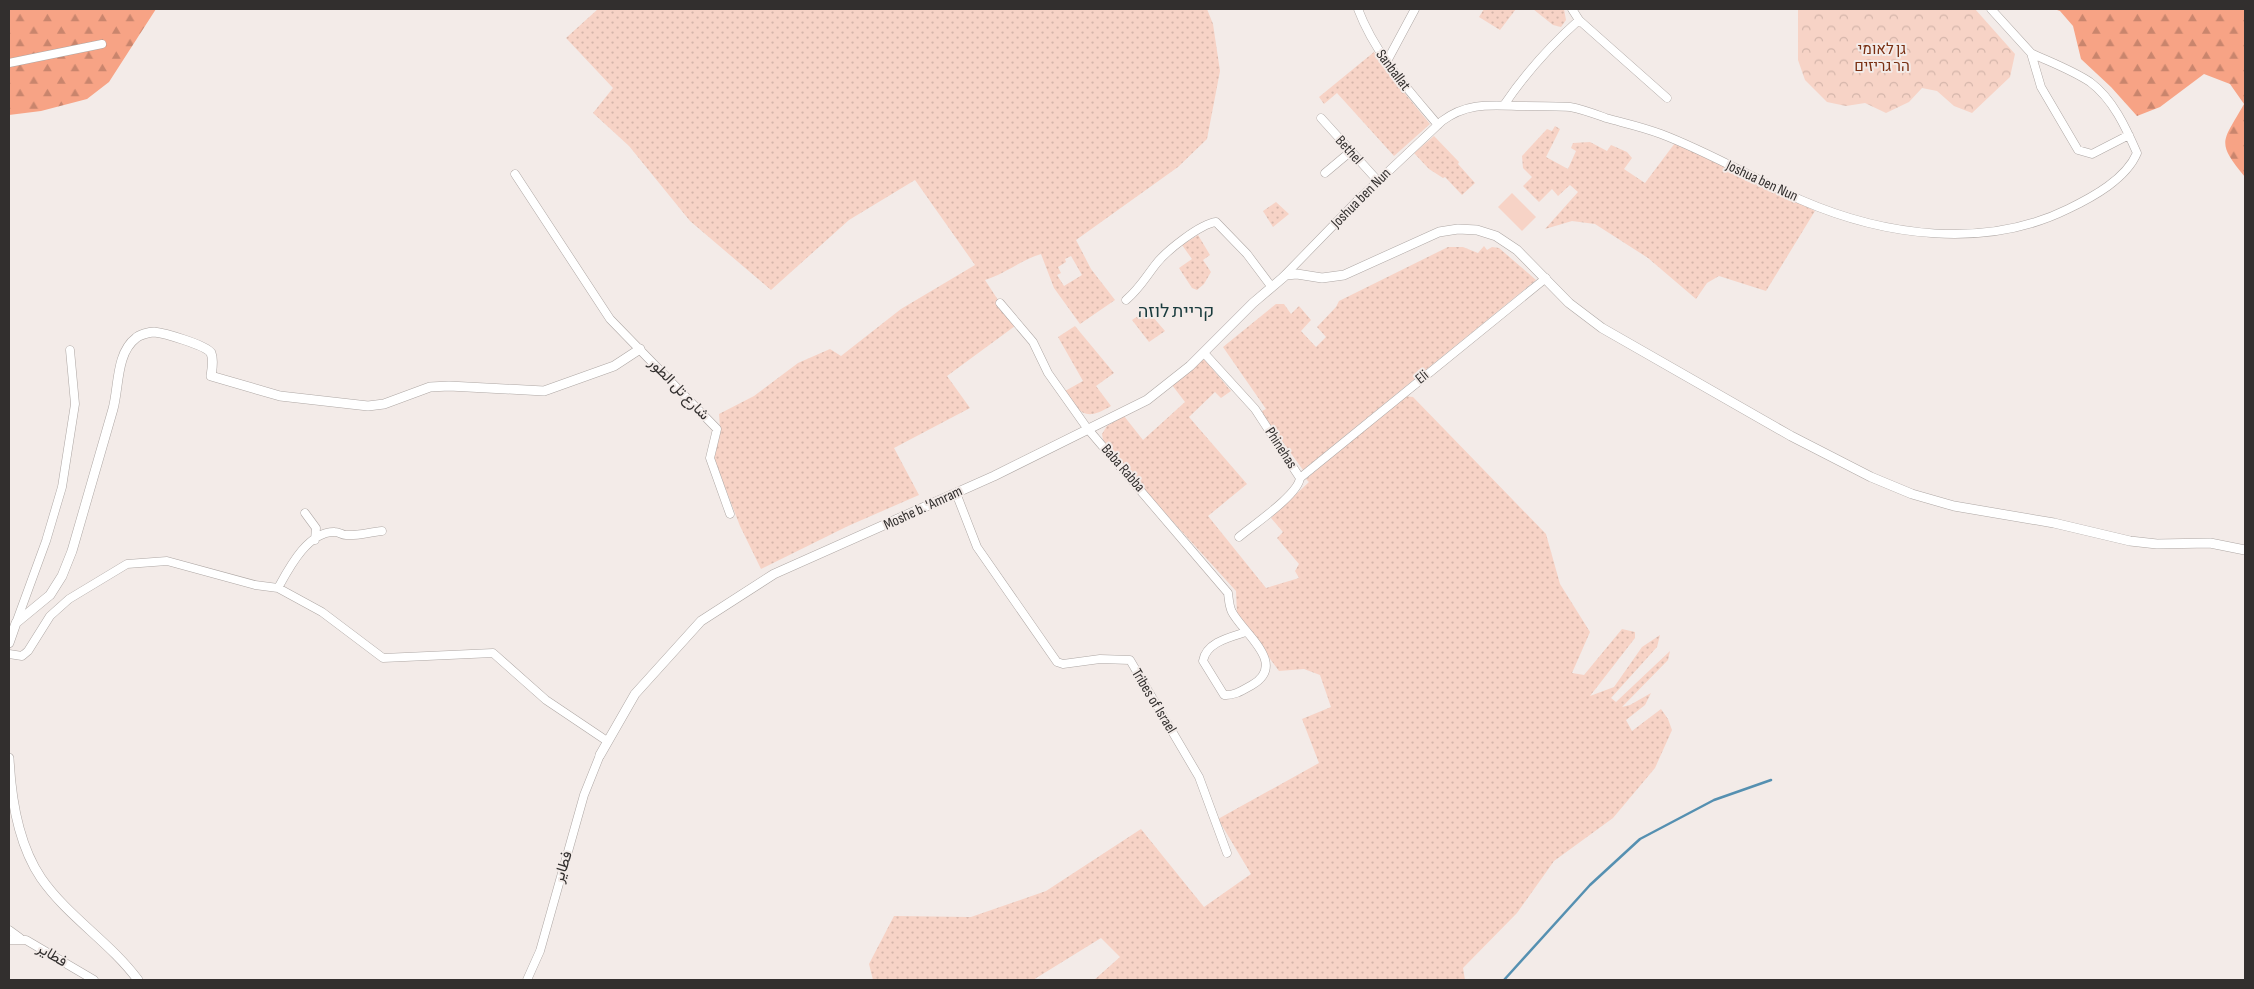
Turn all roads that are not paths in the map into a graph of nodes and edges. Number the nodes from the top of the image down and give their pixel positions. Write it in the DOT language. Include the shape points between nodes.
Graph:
graph roads {
  1 [pos="1358,9"];
  2 [pos="1415,9"];
  3 [pos="1572,9"];
  4 [pos="1991,9"];
  5 [pos="1579,20"];
  6 [pos="102,44"];
  7 [pos="2031,53"];
  8 [pos="9,62"];
  9 [pos="1386,62"];
  10 [pos="1667,98"];
  11 [pos="1504,105"];
  12 [pos="1321,118"];
  13 [pos="1438,125"];
  14 [pos="2129,135"];
  15 [pos="1350,152"];
  16 [pos="1325,173"];
  17 [pos="515,174"];
  18 [pos="1378,181"];
  19 [pos="1282,277"];
  20 [pos="1546,278"];
  21 [pos="1271,286"];
  22 [pos="1126,300"];
  23 [pos="1000,303"];
  24 [pos="640,349"];
  25 [pos="70,350"];
  26 [pos="1204,353"];
  27 [pos="1087,428"];
  28 [pos="1300,478"];
  29 [pos="956,493"];
  30 [pos="305,513"];
  31 [pos="730,514"];
  32 [pos="382,531"];
  33 [pos="1239,537"];
  34 [pos="315,540"];
  35 [pos="2245,550"];
  36 [pos="278,588"];
  37 [pos="16,623"];
  38 [pos="1246,632"];
  39 [pos="9,644"];
  40 [pos="9,654"];
  41 [pos="607,740"];
  42 [pos="600,755"];
  43 [pos="9,758"];
  44 [pos="1227,853"];
  45 [pos="9,930"];
  46 [pos="20,938"];
  47 [pos="9,940"];
  48 [pos="94,980"];
  49 [pos="138,980"];
  50 [pos="528,980"];
  1 -- 9 [label="street, Sanballat"];
  2 -- 9 [label="street"];
  3 -- 5 [label="street"];
  4 -- 7 [label="street"];
  5 -- 10 [label="street"];
  5 -- 11 [label="street" via="1557,40"];
  6 -- 8 [label="street"];
  7 -- 14 [label="street, Joshua ben Nun" via="2091,82 2118,113"];
  7 -- 14 [label="street" via="2041,86 2078,150 2092,154"];
  9 -- 13 [label="street, Sanballat"];
  11 -- 13 [label="street, Joshua ben Nun" via="1481,104 1464,108"];
  11 -- 14 [label="street, Joshua ben Nun" via="1571,108 1661,134 1839,214 1893,228 1942,233 1983,233 2015,228 2046,219 2076,205 2133,163 2137,153"];
  12 -- 15 [label="street, Bethel"];
  13 -- 18 [label="street, Joshua ben Nun"];
  15 -- 16 [label="street"];
  15 -- 18 [label="street, Bethel"];
  17 -- 24 [label="street" via="610,319"];
  18 -- 19 [label="street, Joshua ben Nun"];
  19 -- 20 [label="street" via="1297,274 1322,278 1348,274 1429,236 1467,228 1503,240"];
  19 -- 21 [label="street, Moshe b. 'Amram"];
  20 -- 28 [label="street, Eli"];
  20 -- 35 [label="street" via="1574,308 1602,328 1791,436 1898,489 1961,508 2054,523 2130,541 2210,543"];
  21 -- 22 [label="street" via="1247,254 1216,222 1199,228 1157,262 1142,286"];
  21 -- 26 [label="street, Moshe b. 'Amram"];
  23 -- 27 [label="street, Baba Rabba" via="1033,342 1048,373"];
  24 -- 31 [label="street, شارع تل الطور" via="717,429 710,458"];
  24 -- 37 [label="street" via="614,366 544,391 430,387 384,404 368,406 280,396 211,376 213,364 204,347 153,332 136,336 122,359 117,394 62,576 50,595"];
  25 -- 37 [label="street" via="75,404 62,487"];
  26 -- 27 [label="street, Moshe b. 'Amram" via="1152,396"];
  26 -- 28 [label="street, Phinehas" via="1255,409"];
  27 -- 29 [label="street, Moshe b. 'Amram"];
  27 -- 38 [label="street, Baba Rabba" via="1228,593 1231,610"];
  28 -- 33 [label="street, Phinehas" via="1300,484 1289,495"];
  29 -- 41 [label="street, Moshe b. 'Amram" via="774,574 701,621 635,694"];
  29 -- 44 [label="street, Tribes of Israel" via="977,547 1057,662 1130,660 1199,777"];
  30 -- 34 [label="street" via="316,528"];
  32 -- 34 [label="street" via="345,535 336,532"];
  34 -- 36 [label="street" via="290,567"];
  36 -- 40 [label="street" via="255,585 167,561 127,564 69,599 50,616 22,656"];
  36 -- 41 [label="street" via="322,612 383,658 493,653 546,700"];
  37 -- 39 [label="street"];
  38 -- 38 [label="street, Baba Rabba" via="1215,644 1203,656 1224,695 1230,696 1242,690 1266,673 1267,661"];
  41 -- 42 [label="street, Moshe b. 'Amram"];
  42 -- 50 [label="street, فطاير" via="584,795 540,950"];
  43 -- 49 [label="street" via="10,782 21,836 42,879 122,958"];
  45 -- 46 [label="street"];
  46 -- 47 [label="street, فطاير"];
  46 -- 48 [label="street, فطاير"];
}
